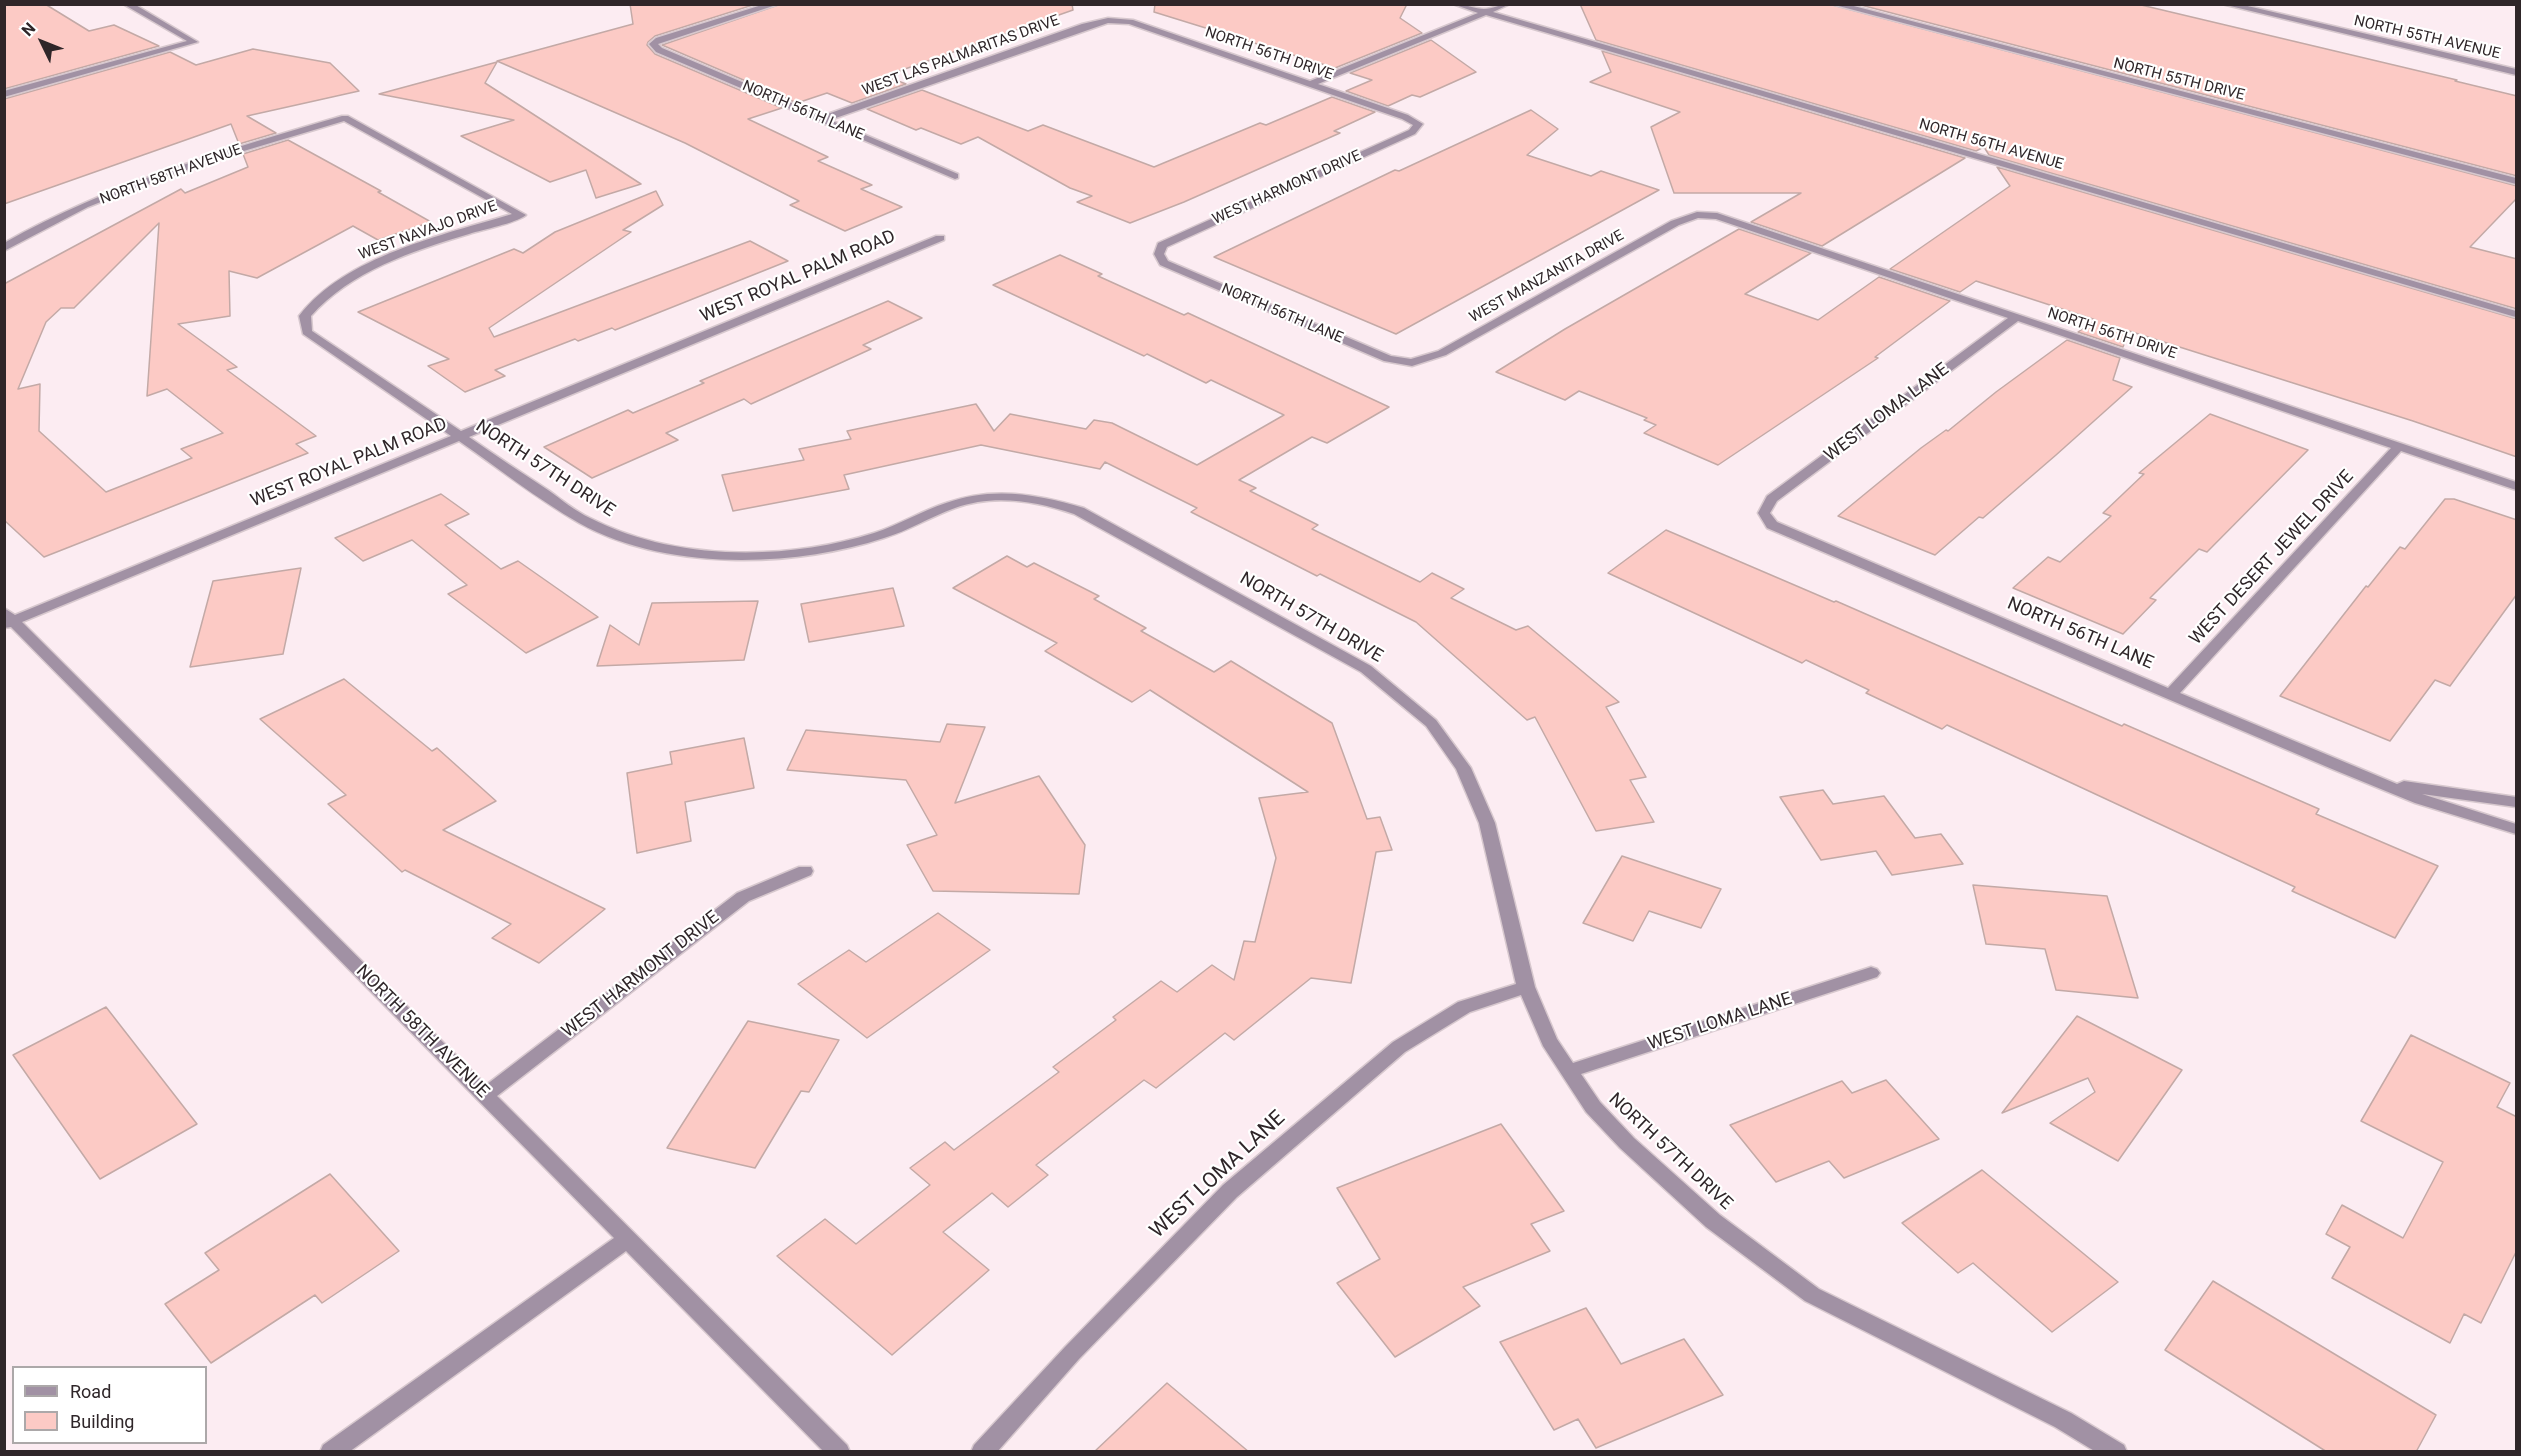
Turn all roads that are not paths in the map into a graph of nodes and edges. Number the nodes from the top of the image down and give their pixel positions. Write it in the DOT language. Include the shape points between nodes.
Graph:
graph roads {
  1 [pos="127,4"];
  2 [pos="775,4"];
  3 [pos="1457,4"];
  4 [pos="1506,4"];
  5 [pos="1835,4"];
  6 [pos="2226,4"];
  7 [pos="1485,13"];
  8 [pos="1108,20"];
  9 [pos="2517,72"];
  10 [pos="1311,84"];
  11 [pos="4,94"];
  12 [pos="345,118"];
  13 [pos="823,119"];
  14 [pos="1418,124"];
  15 [pos="955,176"];
  16 [pos="2517,181"];
  17 [pos="1697,215"];
  18 [pos="940,238"];
  19 [pos="4,248"];
  20 [pos="1159,254"];
  21 [pos="2517,314"];
  22 [pos="2015,318"];
  23 [pos="307,332"];
  24 [pos="1412,363"];
  25 [pos="461,437"];
  26 [pos="2399,446"];
  27 [pos="2517,486"];
  28 [pos="1764,513"];
  29 [pos="8,619"];
  30 [pos="2171,694"];
  31 [pos="2386,783"];
  32 [pos="2517,802"];
  33 [pos="2517,829"];
  34 [pos="805,871"];
  35 [pos="1871,973"];
  36 [pos="1526,987"];
  37 [pos="1569,1071"];
  38 [pos="485,1095"];
  39 [pos="628,1239"];
  40 [pos="331,1452"];
  41 [pos="839,1452"];
  42 [pos="982,1452"];
  43 [pos="2116,1452"];
  1 -- 11 [label="street" via="194,42"];
  2 -- 13 [label="street, NORTH 56TH LANE" via="653,44 659,50"];
  3 -- 7 [label="street, NORTH 56TH AVENUE"];
  4 -- 7 [label="street"];
  5 -- 16 [label="street, NORTH 55TH DRIVE"];
  6 -- 9 [label="street, NORTH 55TH AVENUE"];
  7 -- 10 [label="street"];
  7 -- 21 [label="street, NORTH 56TH AVENUE"];
  8 -- 10 [label="street, NORTH 56TH DRIVE" via="1130,22"];
  8 -- 13 [label="street, WEST LAS PALMARITAS DRIVE"];
  10 -- 14 [label="street, NORTH 56TH DRIVE"];
  12 -- 19 [label="street, NORTH 58TH AVENUE" via="146,181 49,223"];
  12 -- 23 [label="street, WEST NAVAJO DRIVE" via="521,215 448,237 354,273 314,302 305,316"];
  13 -- 15 [label="street, NORTH 56TH LANE"];
  14 -- 20 [label="street, WEST HARMONT DRIVE" via="1412,132 1162,245"];
  17 -- 22 [label="street, NORTH 56TH DRIVE" via="1717,216"];
  17 -- 24 [label="street, WEST MANZANITA DRIVE" via="1675,223 1442,353"];
  18 -- 25 [label="street, WEST ROYAL PALM ROAD"];
  20 -- 24 [label="street, NORTH 56TH LANE" via="1164,263 1388,359"];
  22 -- 26 [label="street, NORTH 56TH DRIVE"];
  22 -- 28 [label="street, WEST LOMA LANE" via="1772,499"];
  23 -- 25 [label="street, NORTH 57TH DRIVE"];
  25 -- 29 [label="street, WEST ROYAL PALM ROAD"];
  25 -- 36 [label="street, NORTH 57TH DRIVE" via="606,533 633,543 679,551 744,556 809,551 873,538 954,504 1001,495 1048,500 1079,511 1366,669 1431,723 1463,768 1487,823"];
  26 -- 27 [label="street, NORTH 56TH DRIVE"];
  26 -- 30 [label="street, WEST DESERT JEWEL DRIVE"];
  28 -- 30 [label="street, NORTH 56TH LANE" via="1772,525"];
  29 -- 38 [label="street, NORTH 58TH AVENUE"];
  30 -- 31 [label="street, NORTH 56TH LANE" via="2337,766"];
  31 -- 32 [label="street, NORTH 56TH LANE"];
  31 -- 33 [label="street, NORTH 56TH LANE" via="2421,799"];
  34 -- 38 [label="street, WEST HARMONT DRIVE" via="743,897"];
  35 -- 37 [label="street, WEST LOMA LANE"];
  36 -- 37 [label="street, NORTH 57TH DRIVE" via="1549,1041"];
  36 -- 42 [label="street, WEST LOMA LANE" via="1464,1008 1399,1047 1342,1095 1230,1191"];
  37 -- 43 [label="street, NORTH 57TH DRIVE" via="1593,1107 1627,1143 1713,1221 1812,1295 2063,1420"];
  38 -- 39 [label="street, NORTH 58TH AVENUE"];
  39 -- 40 [label="street"];
  39 -- 41 [label="street, NORTH 58TH AVENUE"];
}
